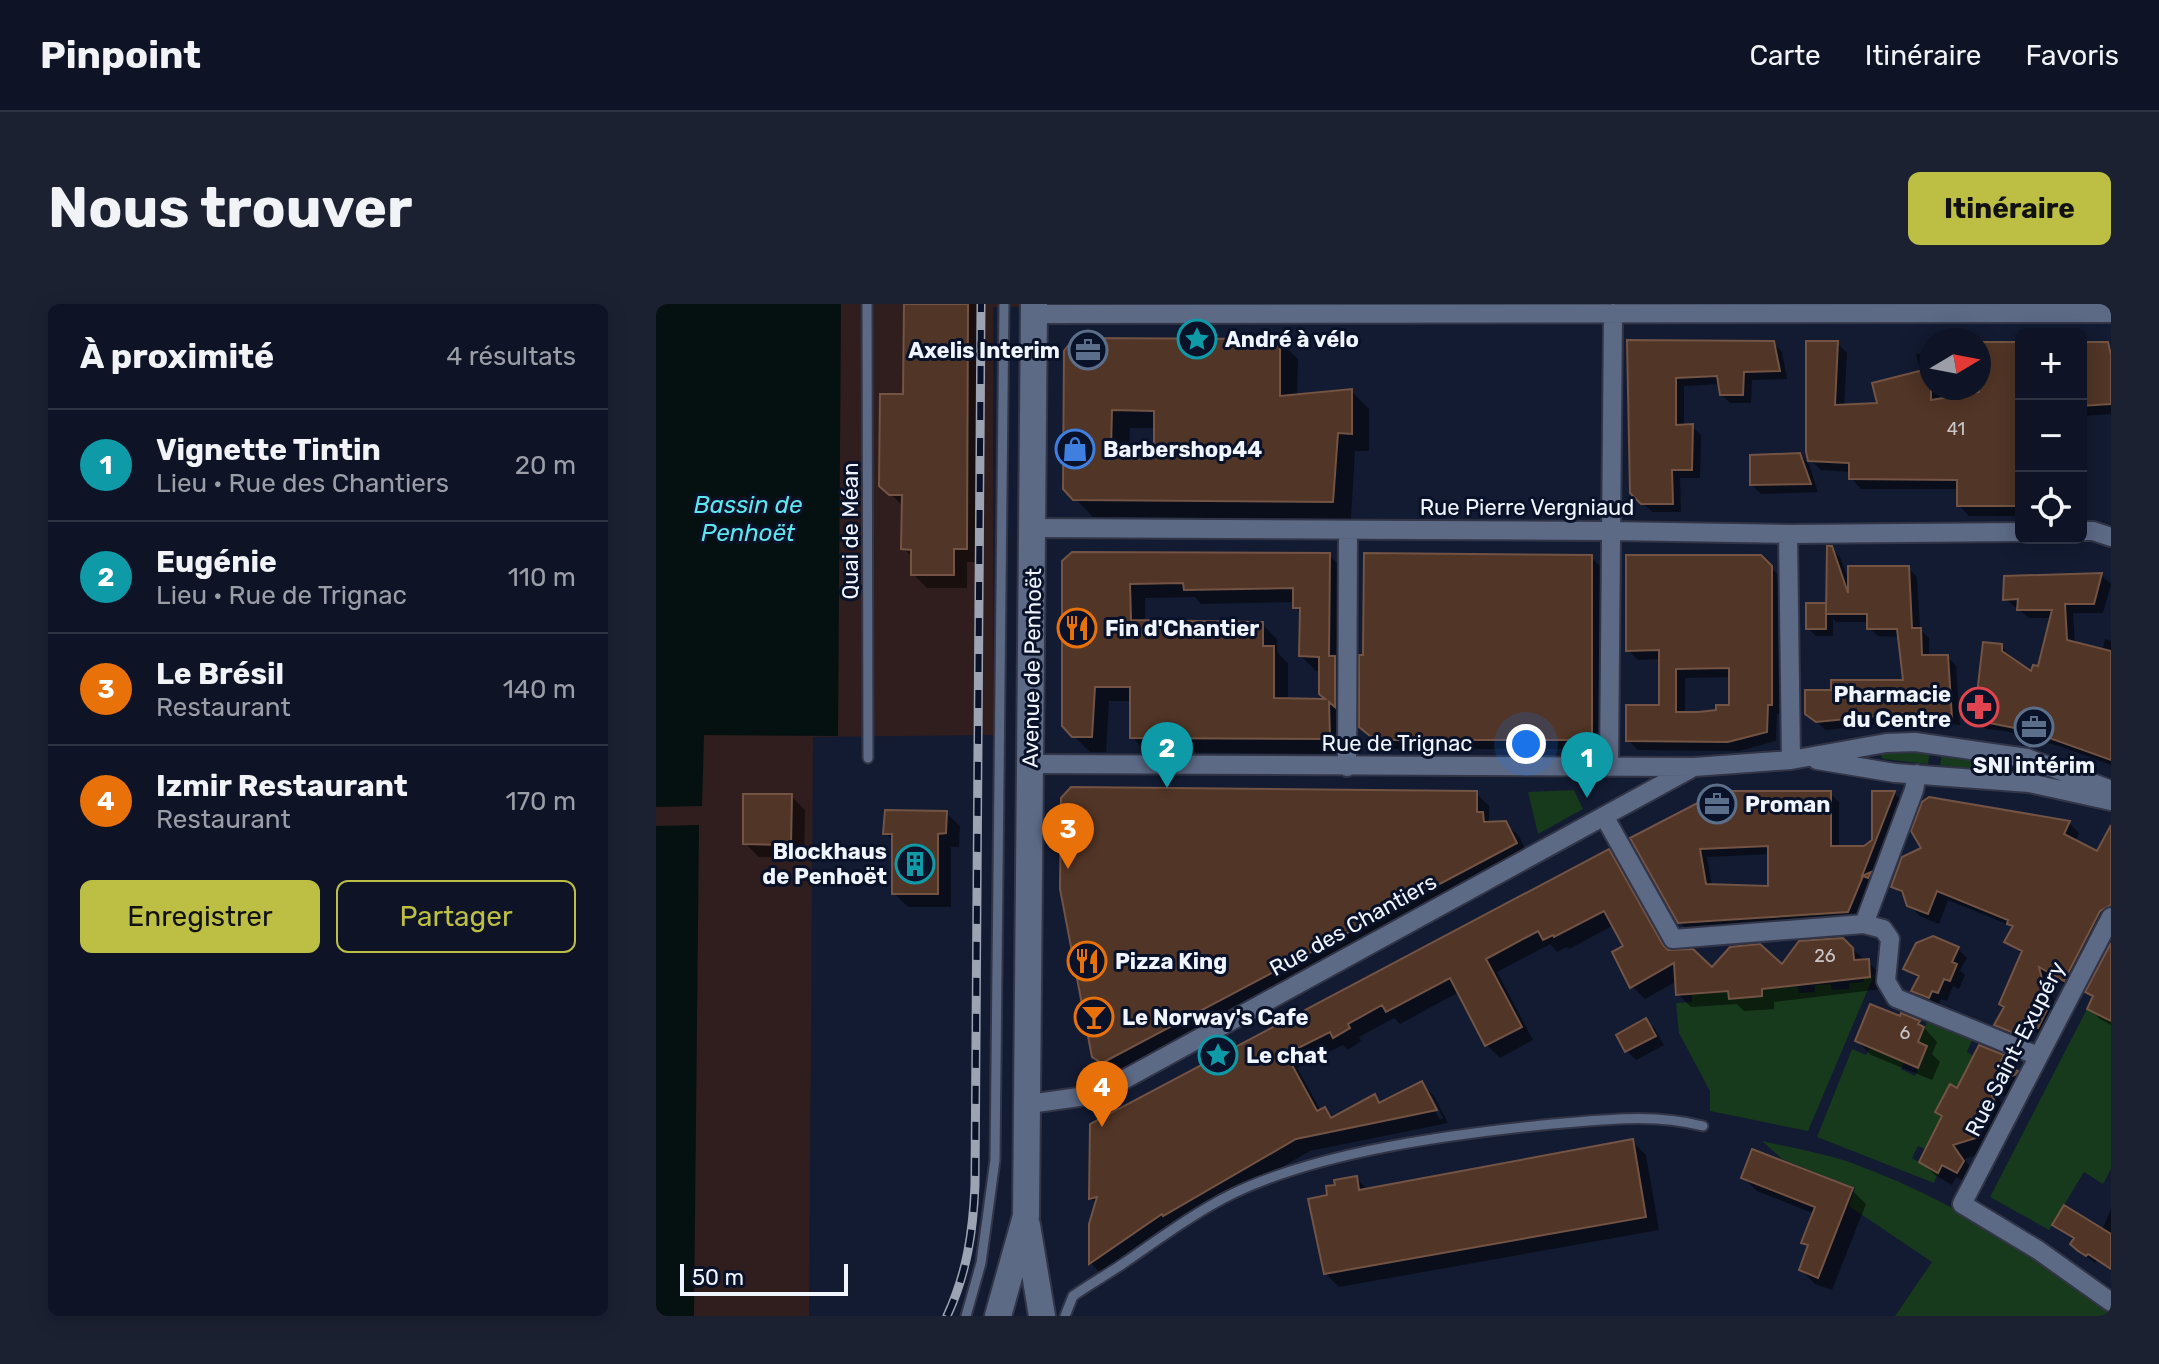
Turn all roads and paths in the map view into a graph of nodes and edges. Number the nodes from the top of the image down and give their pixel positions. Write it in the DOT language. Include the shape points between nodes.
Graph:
graph roads {
  1 [pos="867,304"];
  2 [pos="1004,304"];
  3 [pos="1034,309"];
  4 [pos="1613,313"];
  5 [pos="2111,313"];
  6 [pos="1034,528"];
  7 [pos="1348,531"];
  8 [pos="1611,531"];
  9 [pos="2087,531"];
  10 [pos="2015,532"];
  11 [pos="1788,534"];
  12 [pos="2111,537"];
  13 [pos="868,758"];
  14 [pos="1800,759"];
  15 [pos="1031,764"];
  16 [pos="1347,767"];
  17 [pos="1609,767"];
  18 [pos="1694,767"];
  19 [pos="1917,774"];
  20 [pos="2111,790"];
  21 [pos="2111,801"];
  22 [pos="1604,816"];
  23 [pos="2111,917"];
  24 [pos="1864,924"];
  25 [pos="2038,1056"];
  26 [pos="1029,1104"];
  27 [pos="1703,1126"];
  28 [pos="1026,1216"];
  29 [pos="2108,1292"];
  30 [pos="966,1316"];
  31 [pos="998,1316"];
  32 [pos="1042,1316"];
  33 [pos="1065,1316"];
  1 -- 13 [label="lane, Quai de Méan"];
  2 -- 30 [label="lane" via="995,1160 981,1263"];
  3 -- 4 [label="street"];
  3 -- 6 [label="main road, Avenue de Penhoët"];
  4 -- 5 [label="street"];
  4 -- 8 [label="street"];
  6 -- 7 [label="street, Rue Pierre Vergniaud"];
  6 -- 15 [label="main road, Avenue de Penhoët"];
  7 -- 8 [label="street, Rue Pierre Vergniaud"];
  7 -- 16 [label="street"];
  8 -- 11 [label="street, Rue Pierre Vergniaud"];
  8 -- 17 [label="street"];
  9 -- 12 [label="street"];
  10 -- 11 [label="street, Rue Pierre Vergniaud"];
  11 -- 14 [label="street"];
  14 -- 18 [label="street, Rue de Trignac"];
  14 -- 19 [label="street, Rue de Trignac"];
  14 -- 20 [label="street, Rue de Trignac" via="1886,743 1938,744 2027,758"];
  15 -- 16 [label="street, Rue de Trignac"];
  15 -- 26 [label="main road, Avenue de Penhoët"];
  16 -- 17 [label="street, Rue de Trignac"];
  17 -- 18 [label="street, Rue de Trignac"];
  18 -- 22 [label="street, Rue des Chantiers"];
  19 -- 21 [label="street, Rue de Trignac" via="2029,783"];
  19 -- 24 [label="street"];
  22 -- 24 [label="street" via="1673,939"];
  22 -- 26 [label="street, Rue des Chantiers" via="1105,1090"];
  23 -- 25 [label="street, Rue Saint-Exupéry"];
  24 -- 25 [label="street" via="1883,929 1890,939 1886,981 1896,998"];
  25 -- 29 [label="street, Rue Saint-Exupéry" via="1962,1204"];
  26 -- 28 [label="main road, Avenue de Penhoët"];
  27 -- 33 [label="lane" via="1671,1118 1470,1134 1349,1155 1279,1175 1182,1223 1073,1296"];
  28 -- 31 [label="main road, Avenue de Penhoët"];
  28 -- 32 [label="main road"];
}
